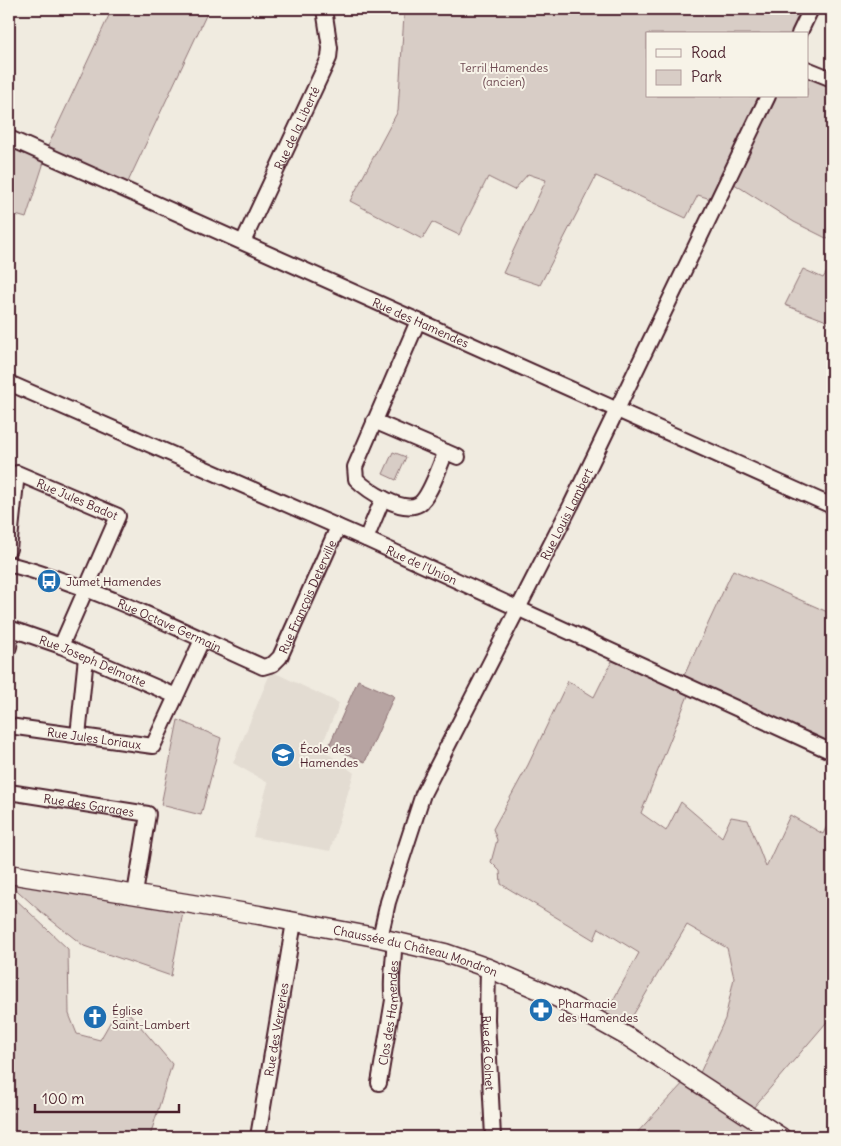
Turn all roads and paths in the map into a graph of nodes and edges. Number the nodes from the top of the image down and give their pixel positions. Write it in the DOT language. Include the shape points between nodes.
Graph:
graph roads {
  1 [pos="324,9"];
  2 [pos="811,9"];
  3 [pos="800,32"];
  4 [pos="808,69"];
  5 [pos="832,80"];
  6 [pos="767,98"];
  7 [pos="9,138"];
  8 [pos="243,242"];
  9 [pos="418,321"];
  10 [pos="9,383"];
  11 [pos="616,408"];
  12 [pos="374,421"];
  13 [pos="383,498"];
  14 [pos="832,506"];
  15 [pos="338,526"];
  16 [pos="366,538"];
  17 [pos="9,550"];
  18 [pos="9,564"];
  19 [pos="87,590"];
  20 [pos="520,608"];
  21 [pos="10,629"];
  22 [pos="202,640"];
  23 [pos="61,646"];
  24 [pos="9,647"];
  25 [pos="86,657"];
  26 [pos="273,664"];
  27 [pos="176,696"];
  28 [pos="9,726"];
  29 [pos="78,736"];
  30 [pos="832,752"];
  31 [pos="9,792"];
  32 [pos="9,874"];
  33 [pos="135,894"];
  34 [pos="294,922"];
  35 [pos="387,940"];
  36 [pos="488,968"];
  37 [pos="379,1083"];
  38 [pos="258,1137"];
  39 [pos="493,1137"];
  40 [pos="781,1137"];
  1 -- 8 [label="street, Rue de la Liberté" via="329,58"];
  2 -- 3 [label="street"];
  4 -- 5 [label="street"];
  6 -- 11 [label="street, Rue Louis Lambert"];
  7 -- 8 [label="street, Rue des Hamendes"];
  8 -- 9 [label="street, Rue des Hamendes"];
  9 -- 11 [label="street, Rue des Hamendes"];
  9 -- 12 [label="street"];
  10 -- 15 [label="street, Rue de l'Union"];
  11 -- 14 [label="street, Rue des Hamendes"];
  11 -- 20 [label="street, Rue Louis Lambert"];
  12 -- 13 [label="street" via="355,467 356,479"];
  12 -- 13 [label="street" via="452,454 418,504 408,506"];
  13 -- 16 [label="street"];
  15 -- 16 [label="street, Rue de l'Union"];
  15 -- 26 [label="street, Rue François Deterville" via="280,657"];
  16 -- 20 [label="street, Rue de l'Union"];
  17 -- 19 [label="street, Rue Jules Badot" via="17,473 118,516"];
  18 -- 19 [label="street, Rue Octave Germain"];
  19 -- 22 [label="street, Rue Octave Germain"];
  19 -- 23 [label="street, Rue Jules Badot"];
  20 -- 30 [label="street, Rue de l'Union"];
  20 -- 35 [label="street, Rue Louis Lambert" via="423,794 388,902"];
  21 -- 23 [label="street, Rue Joseph Delmotte"];
  21 -- 24 [label="street"];
  22 -- 26 [label="street, Rue Octave Germain" via="263,667"];
  22 -- 27 [label="street, Rue Jules Loriaux"];
  23 -- 25 [label="street, Rue Joseph Delmotte"];
  25 -- 27 [label="street, Rue Joseph Delmotte"];
  25 -- 29 [label="street"];
  27 -- 29 [label="street, Rue Jules Loriaux" via="153,746"];
  28 -- 29 [label="street, Rue Jules Loriaux"];
  31 -- 33 [label="street, Rue des Garages" via="148,814"];
  32 -- 33 [label="main road, Chaussée du Château Mondron"];
  33 -- 34 [label="main road, Chaussée du Château Mondron"];
  34 -- 35 [label="main road, Chaussée du Château Mondron"];
  34 -- 38 [label="street, Rue des Verreries"];
  35 -- 36 [label="main road, Chaussée du Château Mondron" via="445,953"];
  35 -- 37 [label="street, Clos des Hamendes" via="395,956 393,1000"];
  36 -- 39 [label="street, Rue de Colnet" via="487,1019"];
  36 -- 40 [label="main road, Chaussée du Château Mondron" via="558,998 628,1037"];
}
